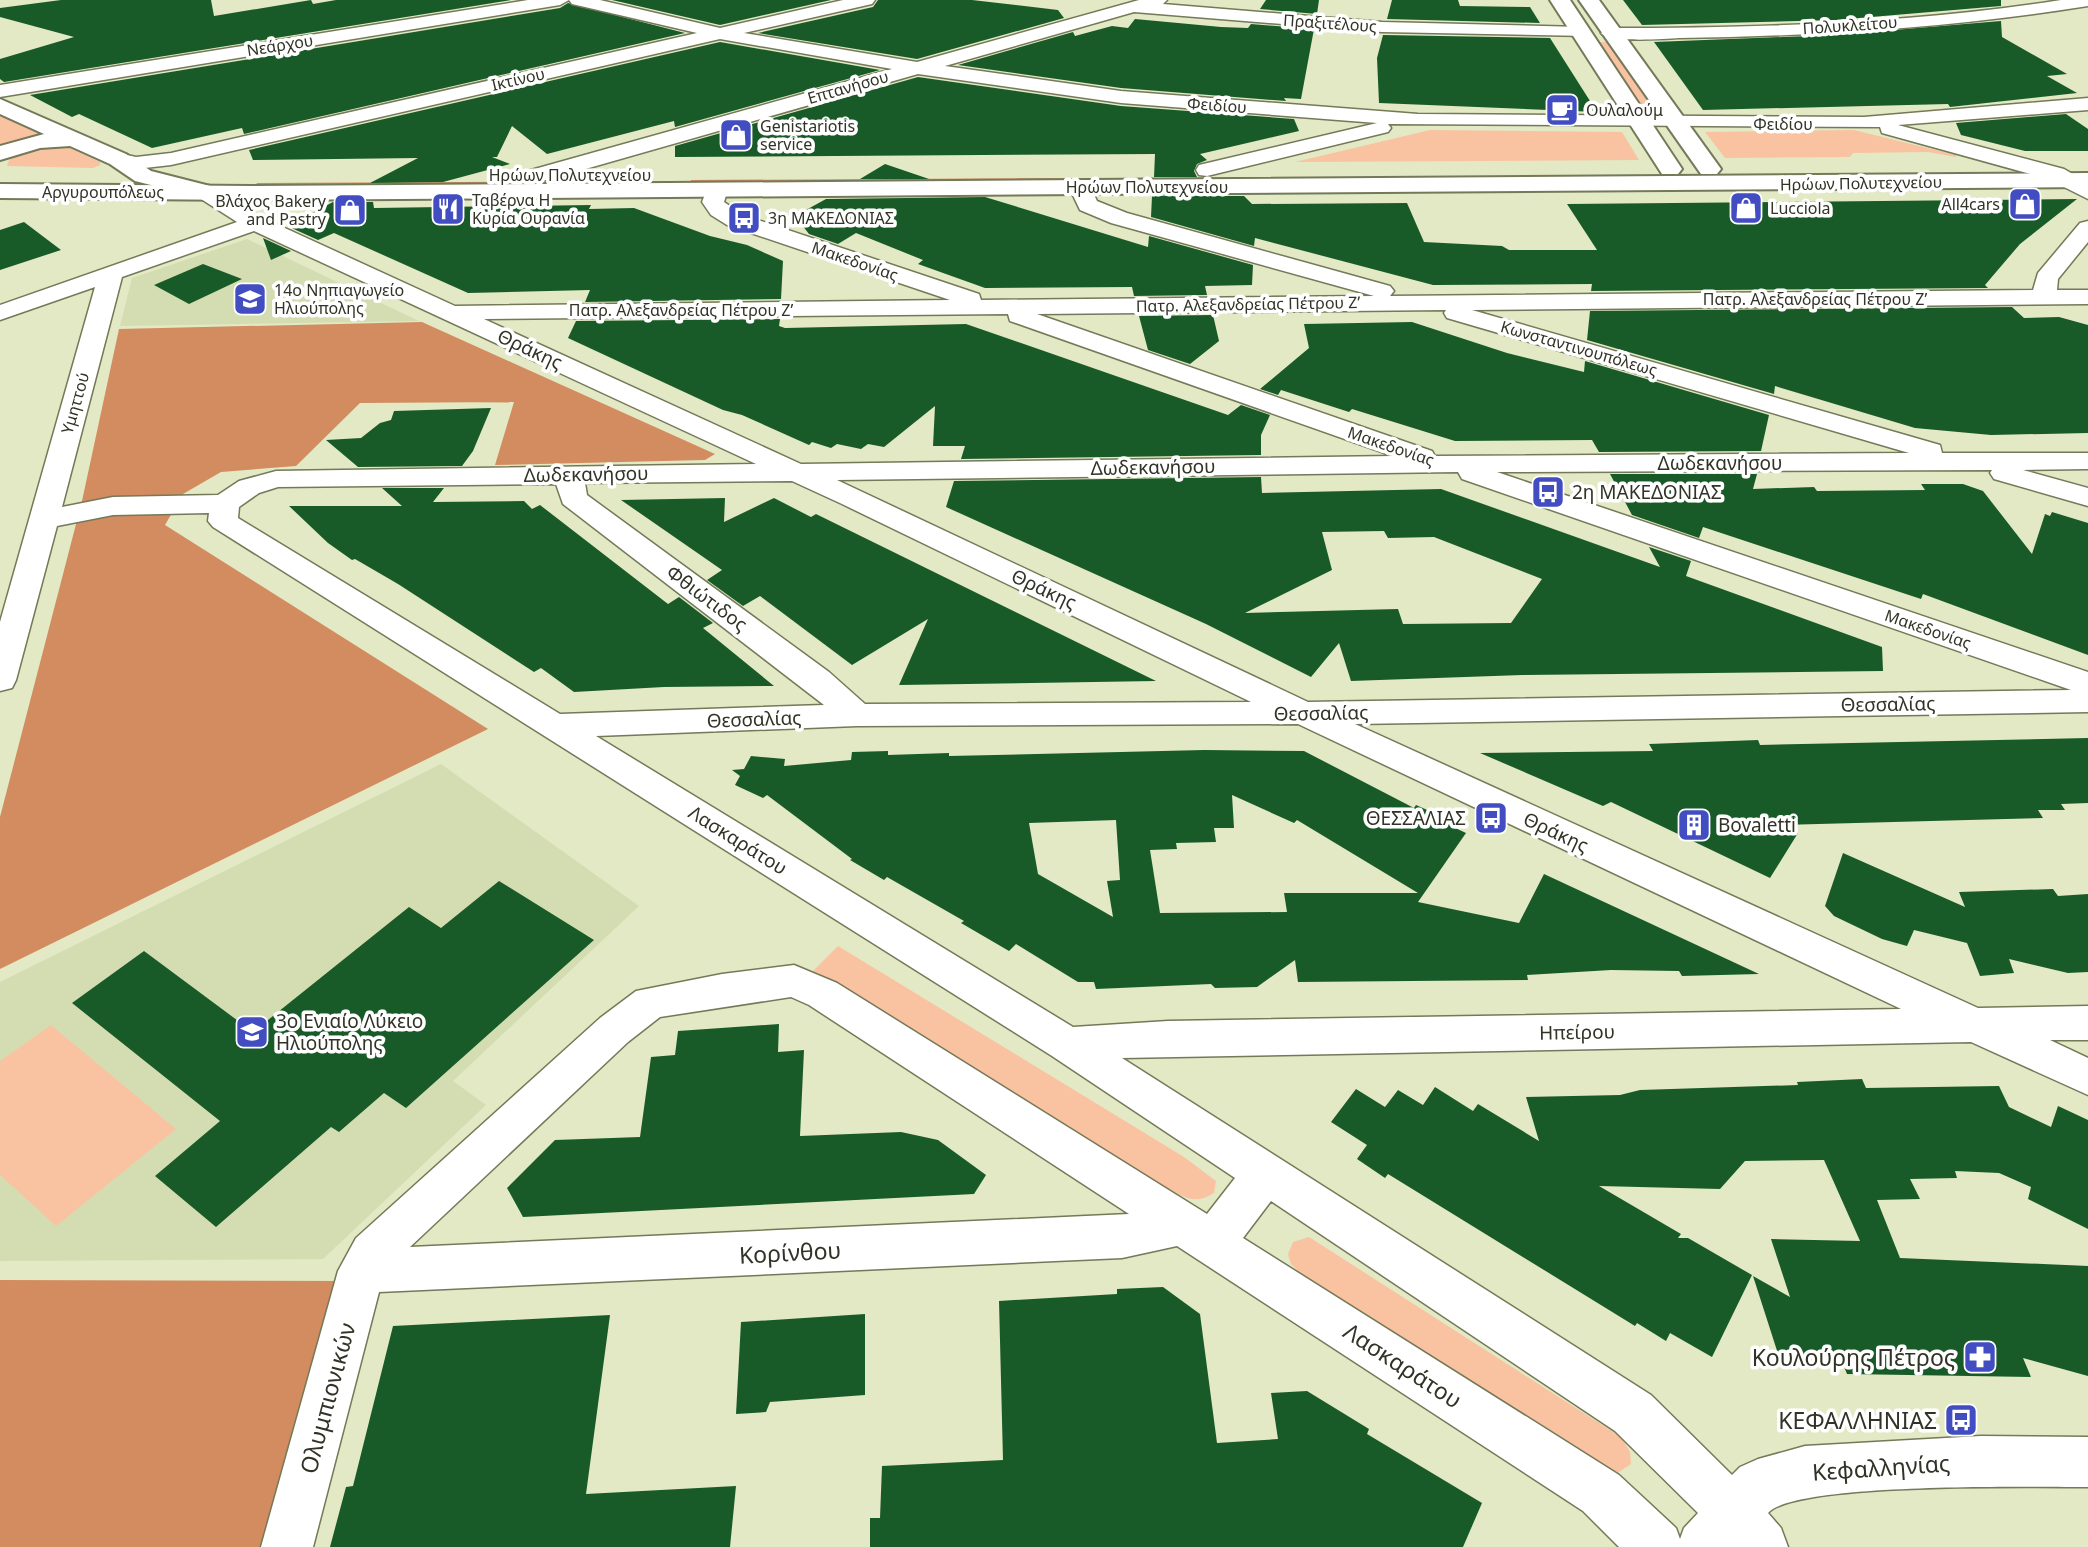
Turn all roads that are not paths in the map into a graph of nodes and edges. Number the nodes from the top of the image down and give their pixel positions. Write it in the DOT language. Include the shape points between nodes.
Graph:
graph roads {
  1 [pos="560,0"];
  2 [pos="578,0"];
  3 [pos="866,0"];
  4 [pos="1158,0"];
  5 [pos="1560,0"];
  6 [pos="1589,0"];
  7 [pos="1972,0"];
  8 [pos="2088,1"];
  9 [pos="1093,2"];
  10 [pos="1134,7"];
  11 [pos="2022,11"];
  12 [pos="2075,22"];
  13 [pos="1581,32"];
  14 [pos="1611,33"];
  15 [pos="719,34"];
  16 [pos="917,68"];
  17 [pos="0,91"];
  18 [pos="2088,104"];
  19 [pos="0,106"];
  20 [pos="1418,120"];
  21 [pos="1864,123"];
  22 [pos="1640,124"];
  23 [pos="1676,124"];
  24 [pos="76,139"];
  25 [pos="118,159"];
  26 [pos="171,159"];
  27 [pos="2031,168"];
  28 [pos="1670,169"];
  29 [pos="1709,169"];
  30 [pos="1207,170"];
  31 [pos="1,174"];
  32 [pos="539,174"];
  33 [pos="142,176"];
  34 [pos="2084,180"];
  35 [pos="1080,187"];
  36 [pos="717,189"];
  37 [pos="92,191"];
  38 [pos="206,192"];
  39 [pos="255,223"];
  40 [pos="2088,228"];
  41 [pos="111,273"];
  42 [pos="2044,296"];
  43 [pos="2083,299"];
  44 [pos="1419,302"];
  45 [pos="995,308"];
  46 [pos="452,312"];
  47 [pos="0,313"];
  48 [pos="2088,461"];
  49 [pos="1968,462"];
  50 [pos="1445,464"];
  51 [pos="793,471"];
  52 [pos="569,475"];
  53 [pos="2088,497"];
  54 [pos="225,503"];
  55 [pos="42,520"];
  56 [pos="0,680"];
  57 [pos="2088,684"];
  58 [pos="2088,701"];
  59 [pos="1307,713"];
  60 [pos="857,715"];
  61 [pos="555,726"];
  62 [pos="2088,1023"];
  63 [pos="1975,1025"];
  64 [pos="1067,1044"];
  65 [pos="2088,1077"];
  66 [pos="1264,1175"];
  67 [pos="1197,1233"];
  68 [pos="367,1262"];
  69 [pos="2088,1461"];
  70 [pos="1732,1536"];
  71 [pos="287,1547"];
  72 [pos="1657,1547"];
  1 -- 17 [label="street, Νεάρχου"];
  2 -- 15 [label="street, Φειδίου"];
  3 -- 15 [label="street, Ικτίνου"];
  4 -- 10 [label="street, Επτανήσου"];
  5 -- 13 [label="main road"];
  6 -- 14 [label="main road"];
  7 -- 11 [label="street"];
  8 -- 11 [label="street, Πολυκλείτου"];
  9 -- 10 [label="street, Πραξιτέλους"];
  10 -- 13 [label="street, Πραξιτέλους" via="1382,27"];
  10 -- 16 [label="street, Επτανήσου"];
  11 -- 12 [label="street"];
  11 -- 14 [label="street, Πολυκλείτου" via="1781,30"];
  13 -- 22 [label="main road"];
  14 -- 23 [label="main road"];
  15 -- 16 [label="street, Φειδίου"];
  15 -- 26 [label="street, Ικτίνου"];
  16 -- 20 [label="street, Φειδίου" via="1121,97"];
  16 -- 32 [label="street, Επτανήσου"];
  18 -- 21 [label="street, Φειδίου"];
  19 -- 24 [label="main road, Θράκης"];
  20 -- 22 [label="street, Φειδίου"];
  20 -- 30 [label="street, Ηρώων Πολυτεχνείου"];
  21 -- 23 [label="street, Φειδίου"];
  21 -- 27 [label="street, Φειδίου"];
  22 -- 23 [label="street, Φειδίου"];
  22 -- 28 [label="main road"];
  23 -- 29 [label="main road"];
  24 -- 25 [label="main road, Θράκης"];
  24 -- 31 [label="main road" via="38,141"];
  25 -- 26 [label="street, Ικτίνου" via="135,163"];
  25 -- 33 [label="main road, Θράκης"];
  26 -- 33 [label="street, Ικτίνου"];
  27 -- 29 [label="main road, Ηρώων Πολυτεχνείου"];
  27 -- 34 [label="main road, Ηρώων Πολυτεχνείου"];
  28 -- 29 [label="main road, Ηρώων Πολυτεχνείου"];
  28 -- 30 [label="main road, Ηρώων Πολυτεχνείου"];
  30 -- 32 [label="main road, Ηρώων Πολυτεχνείου"];
  31 -- 33 [label="main road, Αργυρουπόλεως"];
  31 -- 37 [label="main road, Αργυρουπόλεως"];
  32 -- 33 [label="main road, Ηρώων Πολυτεχνείου"];
  33 -- 37 [label="street, Ικτίνου" via="126,185"];
  33 -- 38 [label="main road, Θράκης"];
  34 -- 35 [label="main road, Ηρώων Πολυτεχνείου"];
  35 -- 36 [label="main road, Ηρώων Πολυτεχνείου"];
  35 -- 44 [label="street, Κωνσταντινουπόλεως" via="1088,205 1119,218"];
  36 -- 38 [label="main road, Ηρώων Πολυτεχνείου"];
  36 -- 45 [label="street, Μακεδονίας" via="713,202 735,220"];
  37 -- 38 [label="main road, Αργυρουπόλεως"];
  38 -- 39 [label="street, Θράκης"];
  39 -- 41 [label="street"];
  39 -- 46 [label="street, Θράκης"];
  40 -- 42 [label="street" via="2046,278"];
  41 -- 47 [label="street"];
  41 -- 55 [label="street, Υμηττού"];
  42 -- 43 [label="street, Πατρ. Αλεξανδρείας Πέτρου Ζ’"];
  42 -- 44 [label="street, Πατρ. Αλεξανδρείας Πέτρου Ζ’"];
  44 -- 45 [label="street, Πατρ. Αλεξανδρείας Πέτρου Ζ’"];
  44 -- 49 [label="street, Κωνσταντινουπόλεως"];
  45 -- 46 [label="street, Πατρ. Αλεξανδρείας Πέτρου Ζ’"];
  45 -- 50 [label="street, Μακεδονίας"];
  46 -- 51 [label="street, Θράκης"];
  48 -- 49 [label="street, Δωδεκανήσου"];
  49 -- 50 [label="street, Δωδεκανήσου"];
  49 -- 53 [label="street, Κωνσταντινουπόλεως"];
  50 -- 51 [label="street, Δωδεκανήσου"];
  50 -- 57 [label="street, Μακεδονίας"];
  51 -- 52 [label="street, Δωδεκανήσου"];
  51 -- 59 [label="street, Θράκης"];
  52 -- 54 [label="street, Δωδεκανήσου" via="276,479 248,487"];
  52 -- 60 [label="street, Φθιώτιδος" via="573,498 817,680"];
  54 -- 55 [label="street" via="113,506"];
  54 -- 61 [label="street, Λασκαράτου" via="223,521"];
  55 -- 56 [label="street, Υμηττού"];
  58 -- 59 [label="street, Θεσσαλίας"];
  59 -- 60 [label="street, Θεσσαλίας"];
  59 -- 63 [label="street, Θράκης" via="1502,808"];
  60 -- 61 [label="street, Θεσσαλίας"];
  61 -- 64 [label="street, Λασκαράτου"];
  62 -- 63 [label="street, Ηπείρου"];
  63 -- 64 [label="street, Ηπείρου" via="1168,1038"];
  63 -- 65 [label="street, Θράκης"];
  64 -- 66 [label="street, Λασκαράτου"];
  66 -- 67 [label="street"];
  66 -- 70 [label="street, Λασκαράτου" via="1633,1413"];
  67 -- 68 [label="street, Κορίνθου"];
  67 -- 68 [label="street, Λασκαράτου" via="823,994 794,981 650,1003 614,1030"];
  67 -- 72 [label="street, Λασκαράτου" via="1601,1493"];
  68 -- 71 [label="street, Ολυμπιονικών"];
  69 -- 70 [label="street, Κεφαλληνίας" via="1981,1461 1805,1471 1758,1485"];
}
